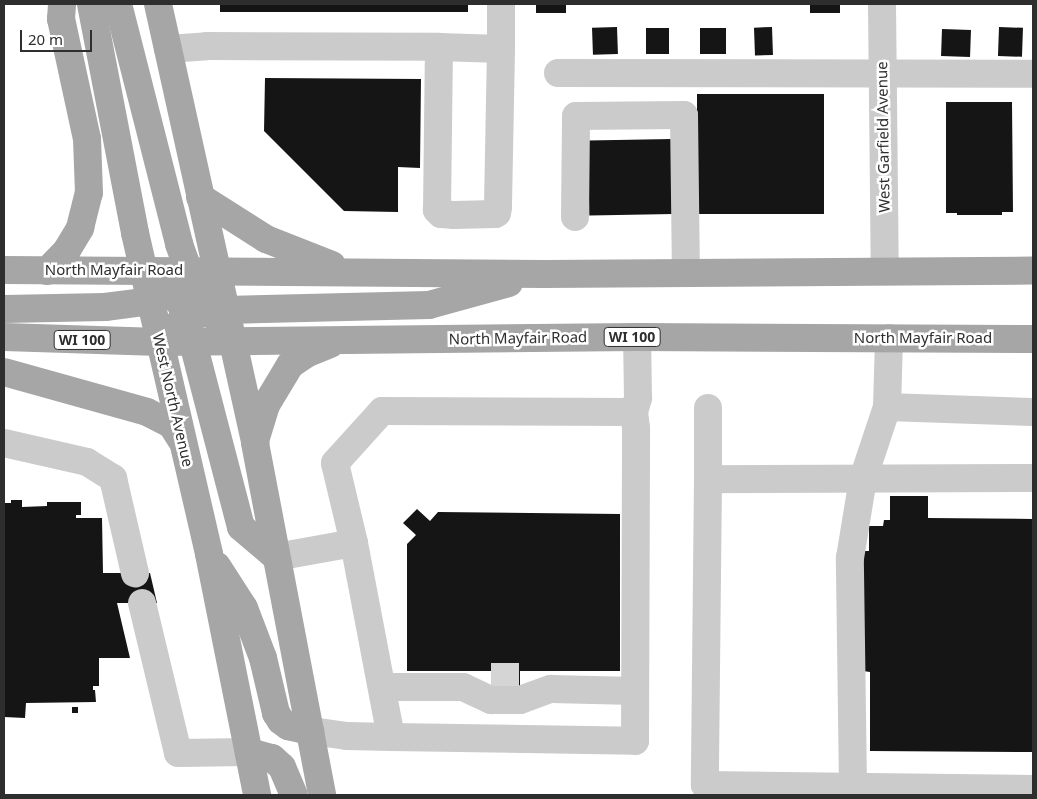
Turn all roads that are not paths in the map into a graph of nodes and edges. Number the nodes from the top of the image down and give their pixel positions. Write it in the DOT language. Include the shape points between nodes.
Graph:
graph roads {
  1 [pos="62,4"];
  2 [pos="91,4"];
  3 [pos="118,4"];
  4 [pos="158,4"];
  5 [pos="502,4"];
  6 [pos="882,4"];
  7 [pos="440,47"];
  8 [pos="168,49"];
  9 [pos="501,49"];
  10 [pos="558,73"];
  11 [pos="882,74"];
  12 [pos="1033,74"];
  13 [pos="200,197"];
  14 [pos="575,217"];
  15 [pos="4,270"];
  16 [pos="144,270"];
  17 [pos="216,270"];
  18 [pos="47,271"];
  19 [pos="886,271"];
  20 [pos="1033,271"];
  21 [pos="354,272"];
  22 [pos="686,272"];
  23 [pos="544,274"];
  24 [pos="190,303"];
  25 [pos="4,309"];
  26 [pos="4,337"];
  27 [pos="637,337"];
  28 [pos="889,338"];
  29 [pos="1033,339"];
  30 [pos="232,341"];
  31 [pos="338,341"];
  32 [pos="160,342"];
  33 [pos="4,372"];
  34 [pos="887,407"];
  35 [pos="708,408"];
  36 [pos="634,412"];
  37 [pos="1033,412"];
  38 [pos="182,441"];
  39 [pos="4,443"];
  40 [pos="255,443"];
  41 [pos="1033,478"];
  42 [pos="708,479"];
  43 [pos="863,479"];
  44 [pos="354,543"];
  45 [pos="209,554"];
  46 [pos="276,557"];
  47 [pos="135,573"];
  48 [pos="142,603"];
  49 [pos="491,677"];
  50 [pos="520,677"];
  51 [pos="382,686"];
  52 [pos="463,687"];
  53 [pos="551,690"];
  54 [pos="635,691"];
  55 [pos="310,731"];
  56 [pos="391,737"];
  57 [pos="249,752"];
  58 [pos="852,786"];
  59 [pos="1033,789"];
  60 [pos="257,795"];
  61 [pos="294,795"];
  62 [pos="322,795"];
  1 -- 18 [label="main road" via="61,19 87,138 88,193 80,228 67,250"];
  2 -- 16 [label="main road, West North Avenue"];
  3 -- 24 [label="main road"];
  4 -- 8 [label="main road, West North Avenue"];
  5 -- 9 [label="street"];
  6 -- 11 [label="street, West Garfield Avenue"];
  7 -- 8 [label="street" via="207,46"];
  7 -- 9 [label="street"];
  7 -- 9 [label="street" via="437,210 441,214 454,215 497,213"];
  8 -- 13 [label="main road, West North Avenue"];
  10 -- 11 [label="street"];
  11 -- 12 [label="street"];
  11 -- 19 [label="street, West Garfield Avenue"];
  13 -- 17 [label="main road, West North Avenue"];
  13 -- 21 [label="main road" via="266,239"];
  14 -- 22 [label="street" via="576,116 684,115"];
  15 -- 18 [label="main road, North Mayfair Road / WI 100"];
  16 -- 18 [label="main road, North Mayfair Road / WI 100"];
  16 -- 24 [label="main road, North Mayfair Road / WI 100"];
  16 -- 24 [label="main road, West North Avenue"];
  17 -- 21 [label="main road, North Mayfair Road / WI 100"];
  17 -- 24 [label="main road, West North Avenue"];
  17 -- 24 [label="main road, North Mayfair Road / WI 100"];
  19 -- 20 [label="main road, North Mayfair Road / WI 100"];
  19 -- 22 [label="main road, North Mayfair Road / WI 100"];
  21 -- 23 [label="main road, North Mayfair Road / WI 100"];
  22 -- 23 [label="main road, North Mayfair Road / WI 100"];
  23 -- 24 [label="main road" via="428,305"];
  24 -- 25 [label="main road"];
  24 -- 30 [label="main road, West North Avenue"];
  24 -- 30 [label="main road, North Mayfair Road / WI 100"];
  24 -- 32 [label="main road, West North Avenue"];
  24 -- 32 [label="main road, North Mayfair Road / WI 100"];
  24 -- 46 [label="main road" via="241,527"];
  26 -- 32 [label="main road, North Mayfair Road / WI 100"];
  27 -- 28 [label="main road, North Mayfair Road / WI 100"];
  27 -- 31 [label="main road, North Mayfair Road / WI 100"];
  27 -- 36 [label="street" via="638,398"];
  28 -- 29 [label="main road, North Mayfair Road / WI 100"];
  28 -- 34 [label="street"];
  30 -- 31 [label="main road, North Mayfair Road / WI 100"];
  30 -- 40 [label="main road, West North Avenue"];
  31 -- 40 [label="main road" via="308,353 290,365 266,405"];
  32 -- 38 [label="main road, West North Avenue"];
  33 -- 38 [label="main road" via="147,412 171,424"];
  34 -- 37 [label="street"];
  34 -- 43 [label="street"];
  35 -- 42 [label="street"];
  36 -- 44 [label="street" via="382,412 335,463"];
  36 -- 54 [label="street"];
  38 -- 45 [label="main road, West North Avenue"];
  39 -- 47 [label="street" via="88,462 113,478"];
  40 -- 46 [label="main road, West North Avenue"];
  41 -- 43 [label="street"];
  42 -- 43 [label="street"];
  42 -- 58 [label="street" via="705,785"];
  43 -- 58 [label="street" via="850,558"];
  44 -- 46 [label="street"];
  44 -- 51 [label="street"];
  45 -- 55 [label="main road" via="244,608 263,658 280,721"];
  45 -- 57 [label="main road, West North Avenue"];
  46 -- 55 [label="main road, West North Avenue"];
  48 -- 57 [label="street" via="178,753"];
  49 -- 52 [label="street"];
  50 -- 53 [label="street"];
  51 -- 52 [label="street"];
  51 -- 56 [label="street"];
  52 -- 53 [label="street" via="491,700 520,700"];
  53 -- 54 [label="street"];
  54 -- 56 [label="street" via="635,741"];
  55 -- 56 [label="street"];
  55 -- 62 [label="main road, West North Avenue"];
  57 -- 60 [label="main road, West North Avenue"];
  57 -- 61 [label="main road" via="272,758 282,767"];
  58 -- 59 [label="street"];
}
